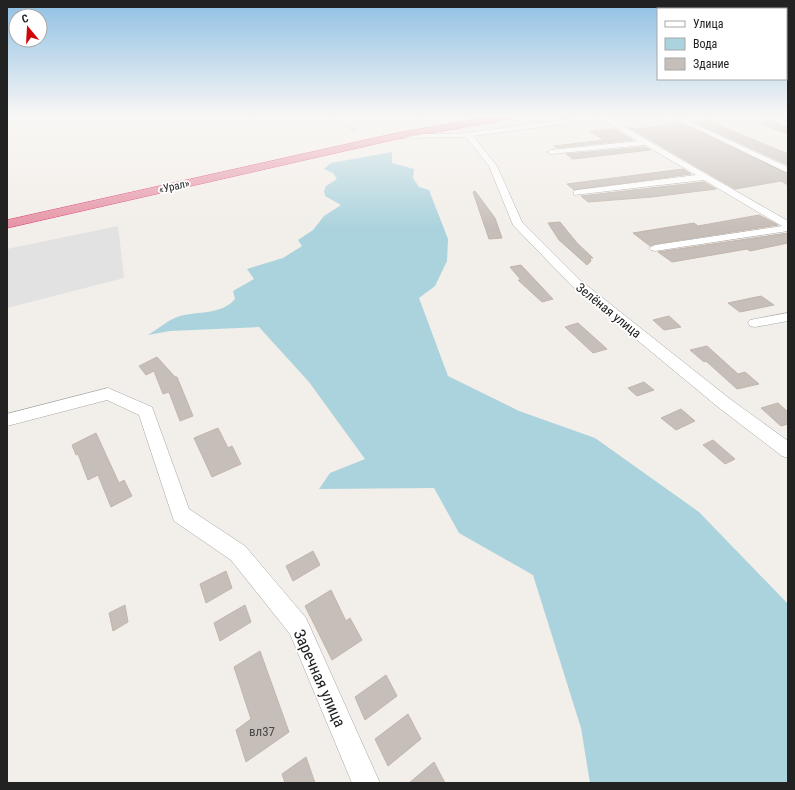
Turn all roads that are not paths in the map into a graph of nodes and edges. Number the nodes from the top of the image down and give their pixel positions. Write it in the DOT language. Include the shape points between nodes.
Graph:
graph roads {
  1 [pos="318,154"];
  2 [pos="483,154"];
  3 [pos="664,154"];
  4 [pos="754,154"];
  5 [pos="788,170"];
  6 [pos="705,177"];
  7 [pos="577,193"];
  8 [pos="7,224"];
  9 [pos="788,226"];
  10 [pos="655,248"];
  11 [pos="788,317"];
  12 [pos="755,323"];
  13 [pos="7,420"];
  14 [pos="788,451"];
  15 [pos="366,783"];
  1 -- 8 [label="highway, «Урал»"];
  2 -- 14 [label="street, Зелёная улица" via="493,166 517,223 576,283 724,403"];
  3 -- 6 [label="street"];
  4 -- 5 [label="street"];
  6 -- 7 [label="street"];
  6 -- 9 [label="street"];
  9 -- 10 [label="street"];
  11 -- 12 [label="street"];
  13 -- 15 [label="street, Заречная улица" via="108,394 146,411 181,515 238,553 298,626"];
}
